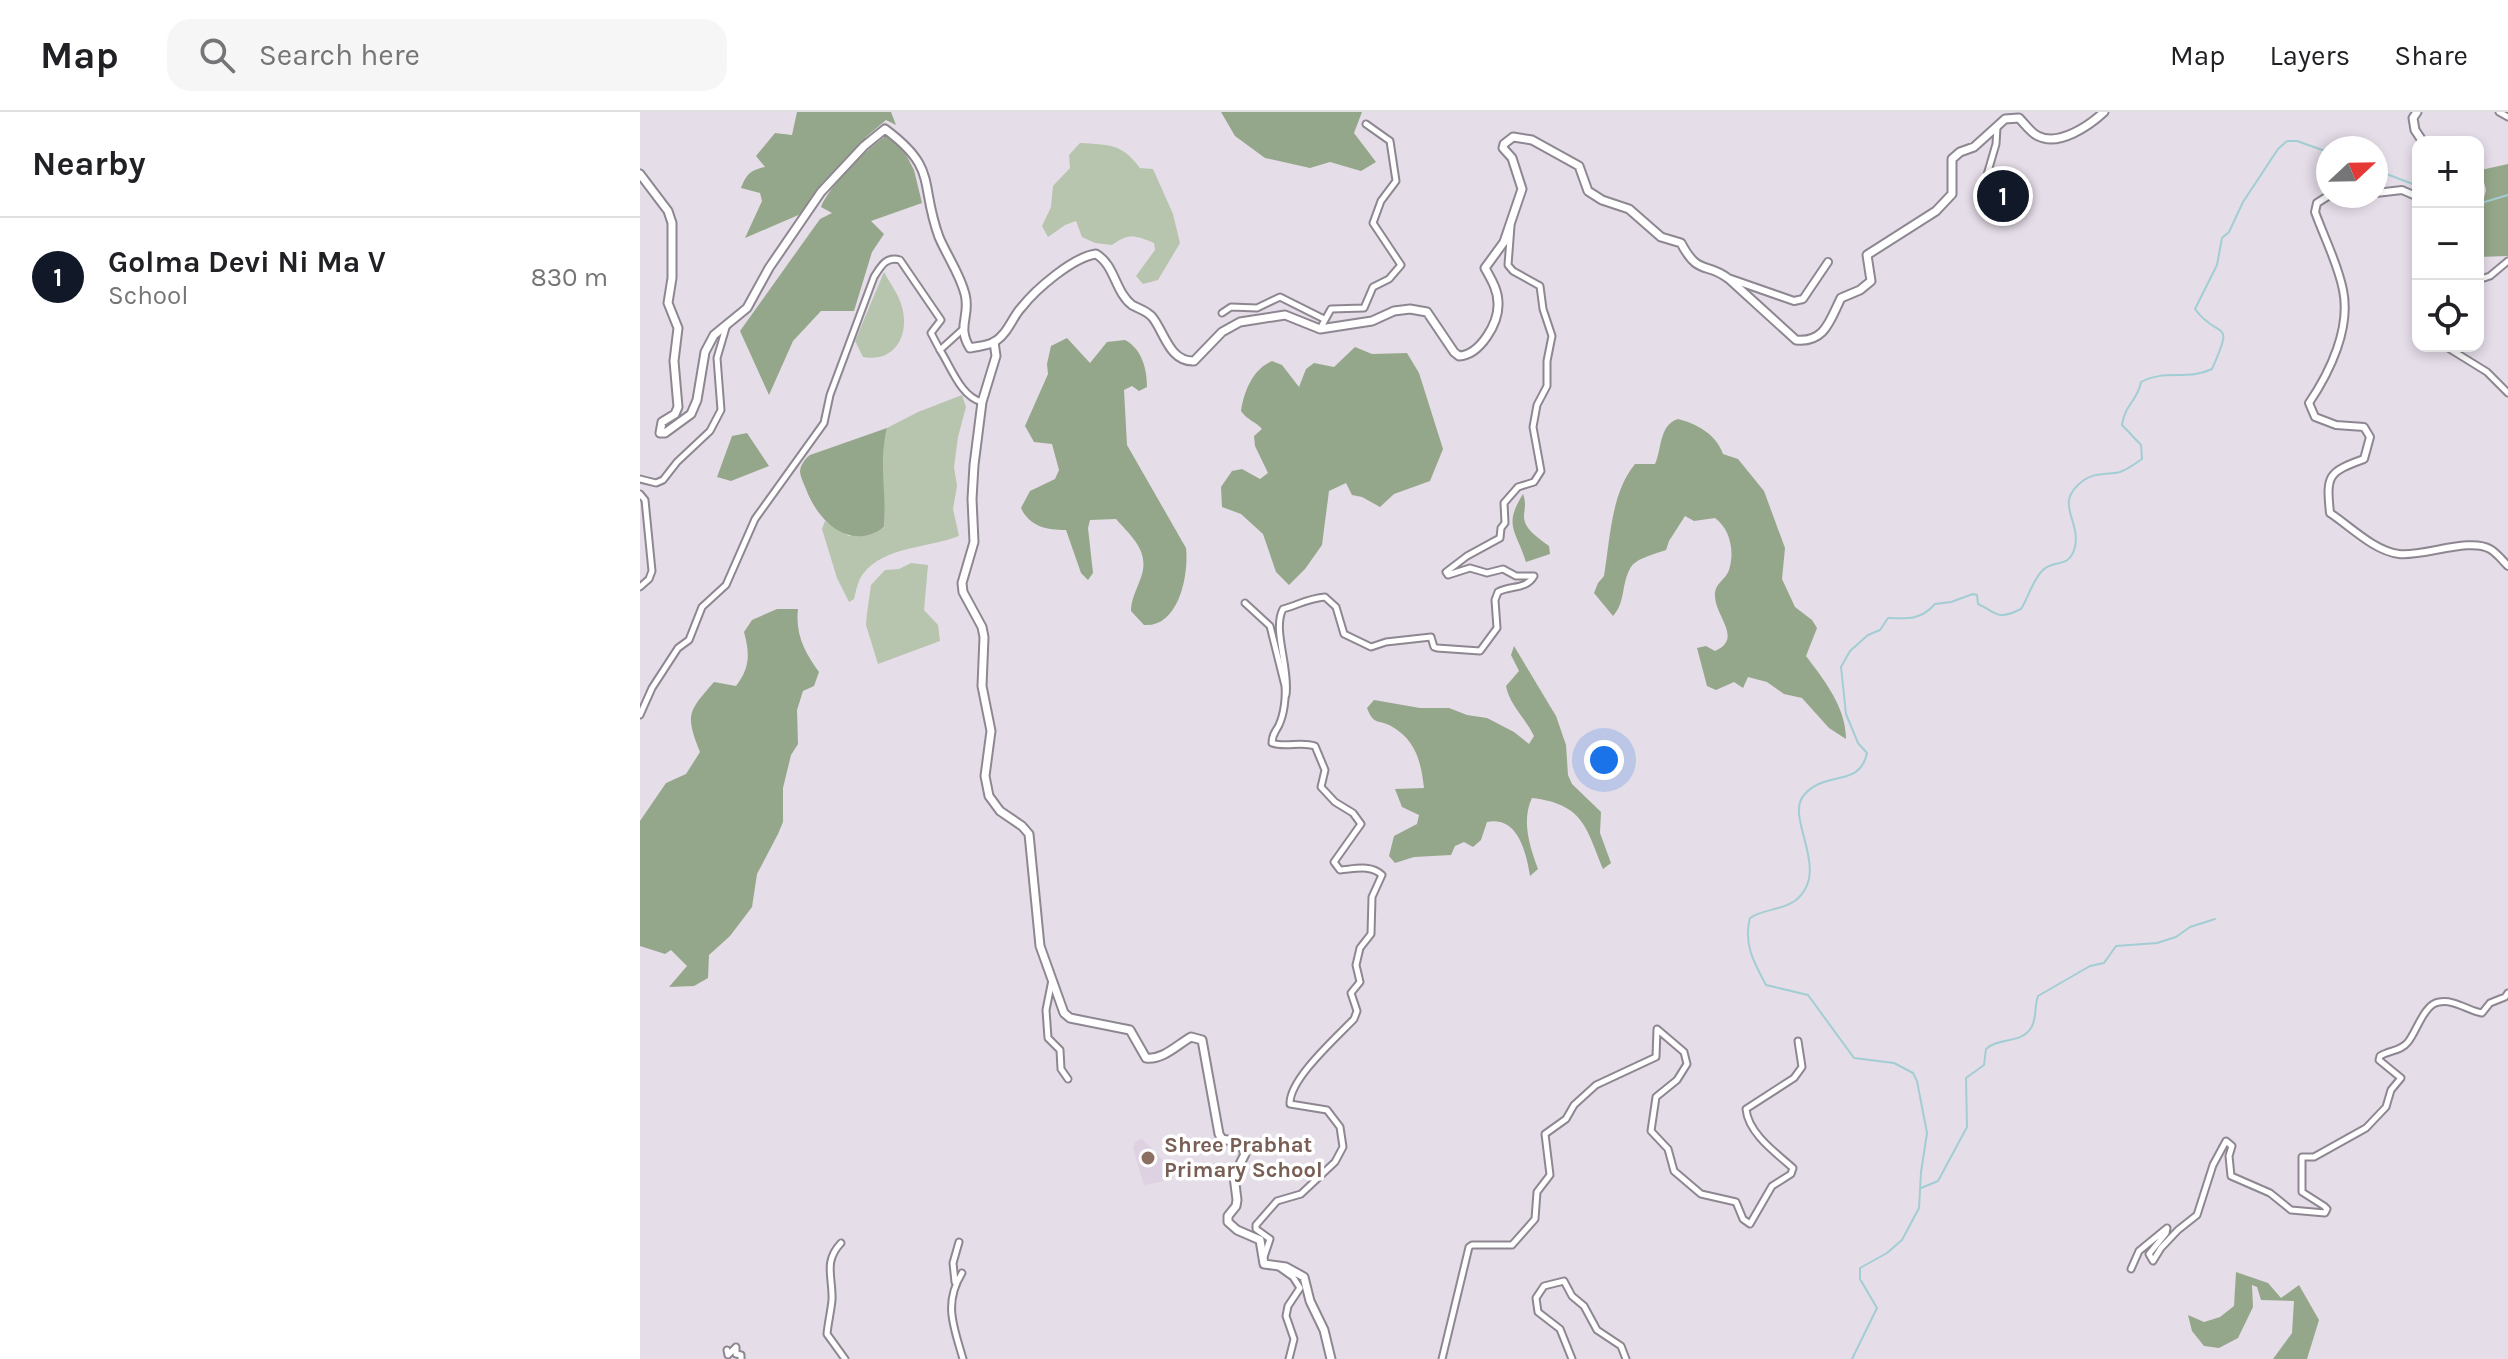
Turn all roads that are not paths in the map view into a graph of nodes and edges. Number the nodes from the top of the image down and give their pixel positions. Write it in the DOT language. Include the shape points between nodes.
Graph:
graph roads {
  1 [pos="2104,112"];
  2 [pos="2417,112"];
  3 [pos="2499,112"];
  4 [pos="2508,117"];
  5 [pos="1366,124"];
  6 [pos="1997,125"];
  7 [pos="2419,136"];
  8 [pos="640,174"];
  9 [pos="1982,192"];
  10 [pos="2388,192"];
  11 [pos="2412,194"];
  12 [pos="2316,208"];
  13 [pos="1511,221"];
  14 [pos="2508,261"];
  15 [pos="1828,262"];
  16 [pos="2484,278"];
  17 [pos="1729,279"];
  18 [pos="1222,313"];
  19 [pos="1324,319"];
  20 [pos="727,323"];
  21 [pos="1320,329"];
  22 [pos="962,330"];
  23 [pos="994,342"];
  24 [pos="940,350"];
  25 [pos="2455,352"];
  26 [pos="2508,393"];
  27 [pos="982,402"];
  28 [pos="640,479"];
  29 [pos="640,494"];
  30 [pos="2508,566"];
  31 [pos="640,587"];
  32 [pos="1245,603"];
  33 [pos="1286,695"];
  34 [pos="640,715"];
  35 [pos="1052,979"];
  36 [pos="2508,993"];
  37 [pos="1798,1041"];
  38 [pos="1068,1079"];
  39 [pos="959,1242"];
  40 [pos="841,1243"];
  41 [pos="1263,1261"];
  42 [pos="1278,1266"];
  43 [pos="2131,1269"];
  44 [pos="962,1273"];
  45 [pos="955,1283"];
  46 [pos="734,1349"];
  47 [pos="727,1350"];
  48 [pos="731,1359"];
  49 [pos="741,1359"];
  50 [pos="845,1359"];
  51 [pos="963,1359"];
  52 [pos="1289,1359"];
  53 [pos="1331,1359"];
  54 [pos="1442,1359"];
  55 [pos="1572,1359"];
  56 [pos="1626,1359"];
  1 -- 6 [label="main road" via="2090,125 2059,138 2036,135 2019,118"];
  2 -- 7 [label="main road" via="2413,118"];
  3 -- 4 [label="street"];
  5 -- 19 [label="street" via="1390,141 1396,181 1373,223 1401,265 1373,287 1364,308 1331,309"];
  6 -- 9 [label="street"];
  6 -- 17 [label="main road" via="1952,159 1952,194 1936,211 1867,255 1871,281 1841,298 1824,333 1815,339 1796,340"];
  8 -- 20 [label="main road" via="672,223 668,303 678,328 678,407 662,422 660,433 691,414 705,352"];
  10 -- 11 [label="street"];
  12 -- 30 [label="street" via="2345,307 2335,356 2309,403 2315,417 2364,427 2370,437 2364,459 2330,475 2330,513 2398,554 2488,548"];
  13 -- 17 [label="main road" via="1522,189 1503,148 1513,137 1532,140 1579,166 1588,191 1629,209 1661,237 1681,243 1689,259"];
  13 -- 21 [label="main road" via="1504,242 1485,268 1499,305 1482,343 1467,356 1454,352 1427,312 1394,311 1372,321"];
  13 -- 33 [label="street" via="1508,265 1540,286 1552,336 1547,386 1533,427 1541,471 1504,503 1500,538 1446,572 1503,569 1534,576 1520,587 1498,592 1497,628 1480,651 1437,648 1431,637 1371,647 1344,634 1336,607 1325,597 1283,609 1278,619"];
  14 -- 16 [label="street"];
  15 -- 17 [label="street" via="1803,299 1794,301"];
  18 -- 19 [label="street" via="1231,307 1257,308 1280,297"];
  19 -- 21 [label="street"];
  20 -- 22 [label="main road" via="747,308 821,192 885,129 923,167 935,225 966,295"];
  20 -- 28 [label="street" via="717,358 721,410 710,431 663,480"];
  21 -- 23 [label="main road" via="1285,315 1240,322 1222,332 1194,361 1184,361 1167,344 1153,317 1132,304 1105,259 1096,254 1081,258 1038,291"];
  22 -- 23 [label="main road" via="970,348"];
  22 -- 24 [label="street"];
  23 -- 27 [label="main road" via="996,356"];
  24 -- 27 [label="street" via="965,392"];
  24 -- 34 [label="street" via="931,333 941,320 900,260 885,261 874,277 824,423 755,519 726,585 702,607 689,640 678,648"];
  25 -- 26 [label="street"];
  27 -- 35 [label="main road" via="972,499 974,542 962,583 984,637 982,686 991,731 985,776 992,803 1029,834 1040,946"];
  29 -- 31 [label="street" via="645,500 652,571"];
  32 -- 33 [label="street" via="1270,626"];
  33 -- 41 [label="street" via="1272,743 1315,746 1325,770 1321,787 1361,824 1334,862 1340,870 1363,867 1382,875 1372,897 1371,934 1356,965 1360,982 1351,993 1354,1019 1290,1096 1290,1104 1327,1110 1340,1127 1343,1147 1335,1162 1301,1194 1277,1201 1256,1225 1270,1239"];
  35 -- 38 [label="street" via="1047,1032 1060,1050 1061,1069"];
  35 -- 41 [label="main road" via="1064,1013 1130,1030 1146,1058 1162,1055 1191,1037 1202,1040 1219,1134 1241,1143 1245,1154 1234,1176 1237,1200 1228,1222 1260,1240"];
  36 -- 43 [label="street" via="2482,1013 2434,1004 2406,1045 2380,1056 2382,1065 2401,1078 2386,1107 2366,1128 2314,1157 2302,1157 2302,1192 2324,1206 2325,1213 2291,1210 2270,1193 2231,1176 2232,1146 2226,1141 2197,1215 2153,1261 2149,1254 2167,1228 2137,1254"];
  37 -- 54 [label="street" via="1802,1067 1794,1078 1746,1109 1767,1146 1793,1168 1772,1186 1750,1224 1736,1202 1701,1194 1674,1171 1668,1149 1651,1131 1656,1097 1687,1064 1684,1052 1657,1029 1656,1057 1596,1085 1545,1134 1550,1175 1537,1192 1535,1219 1512,1245 1469,1247"];
  39 -- 45 [label="street"];
  40 -- 50 [label="street" via="830,1257 827,1334"];
  41 -- 42 [label="main road"];
  42 -- 52 [label="street" via="1300,1288 1286,1316 1294,1339"];
  42 -- 53 [label="main road" via="1304,1277"];
  44 -- 45 [label="street"];
  45 -- 51 [label="street" via="951,1312"];
  46 -- 47 [label="street" via="728,1355"];
  46 -- 48 [label="street"];
  46 -- 49 [label="street"];
  55 -- 56 [label="street" via="1560,1329 1538,1312 1536,1298 1544,1286 1564,1281 1597,1330 1621,1346"];
}
